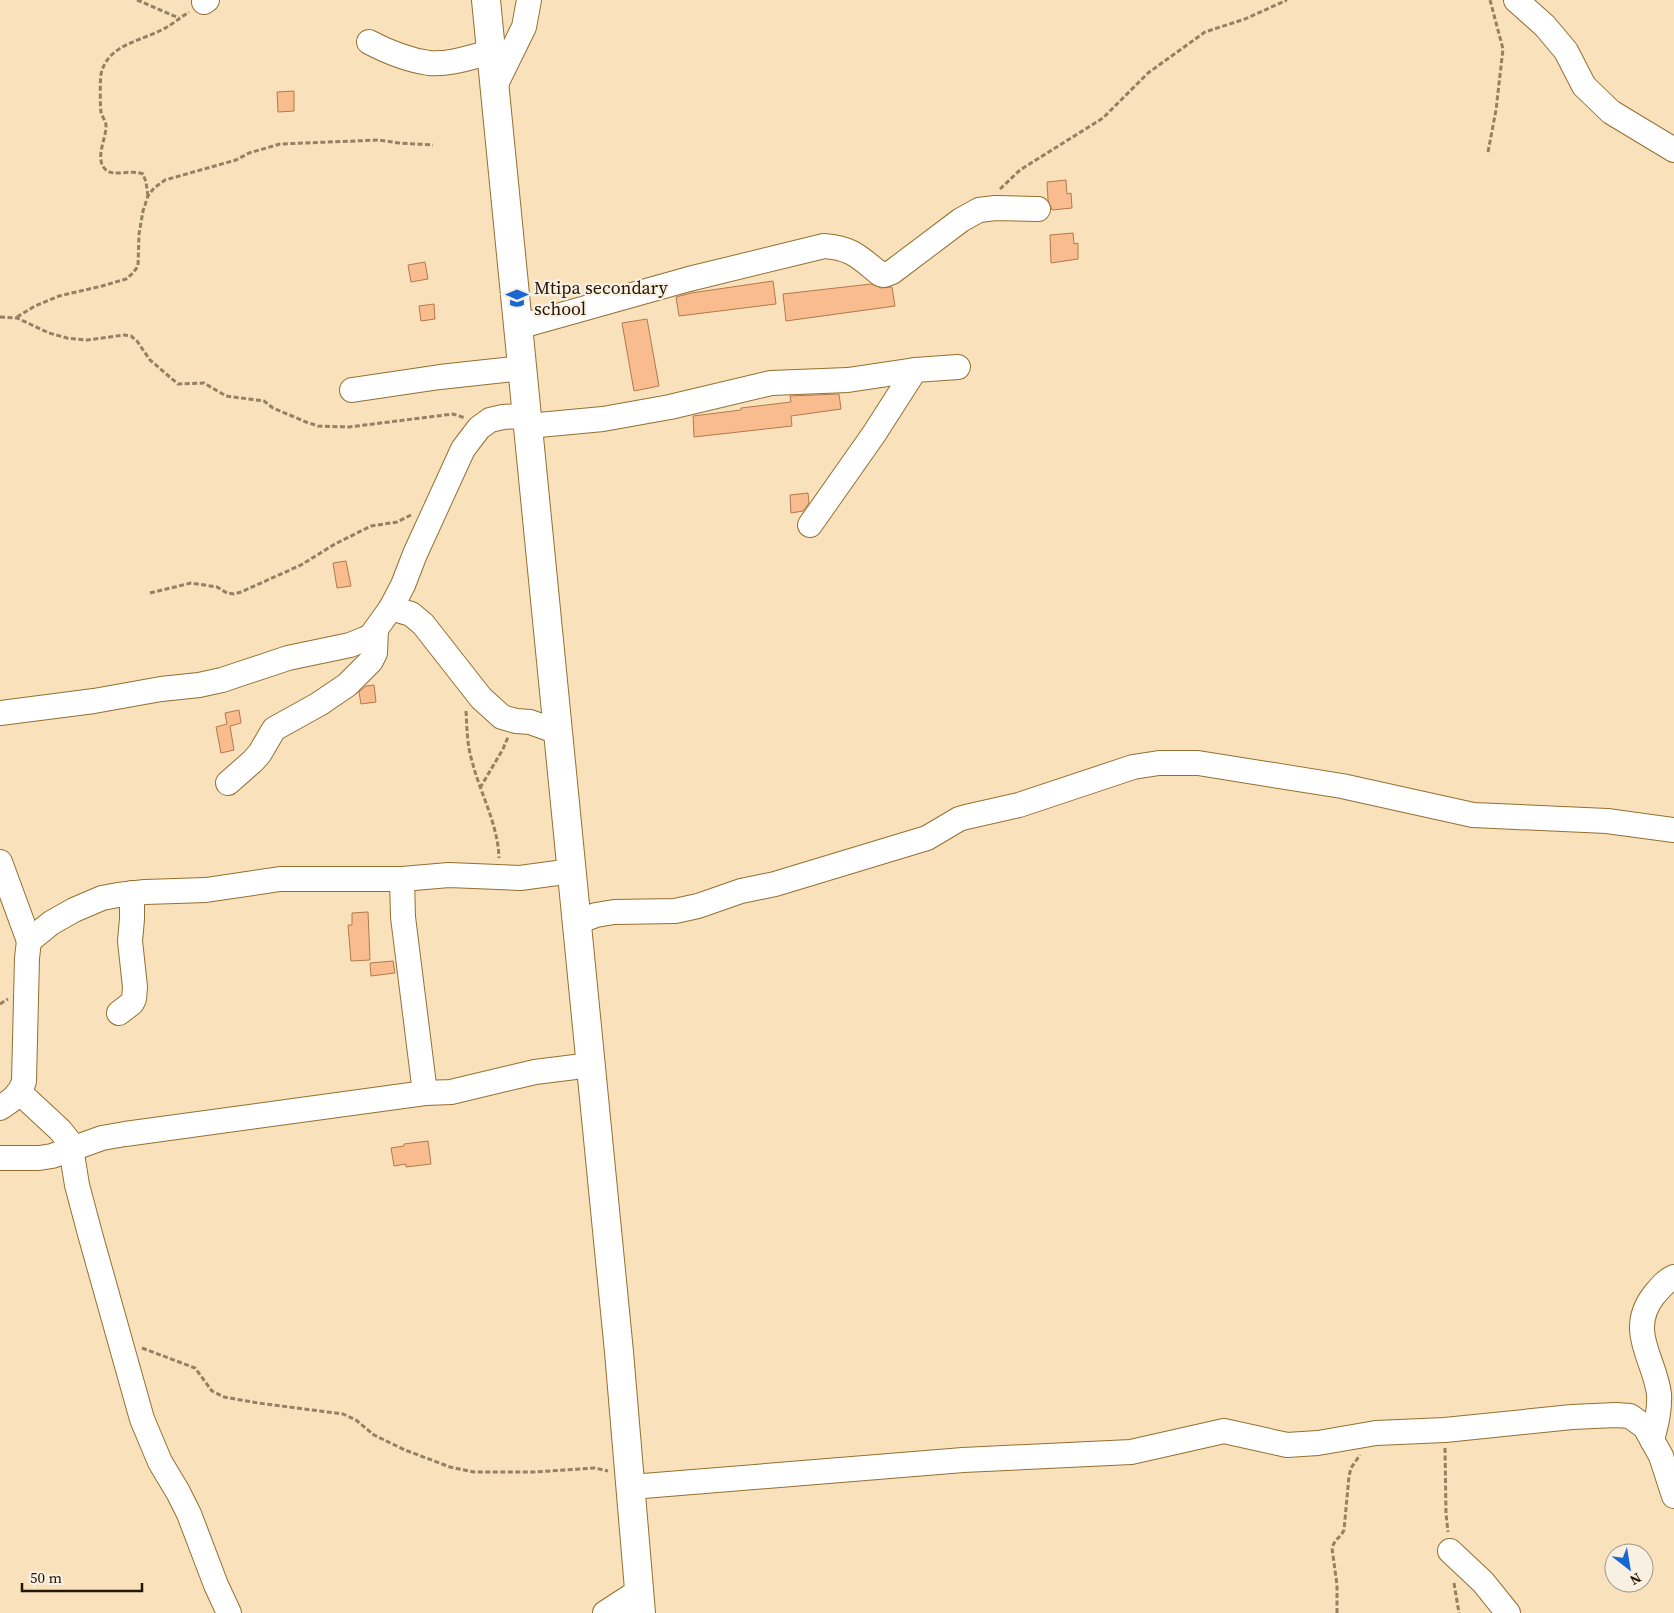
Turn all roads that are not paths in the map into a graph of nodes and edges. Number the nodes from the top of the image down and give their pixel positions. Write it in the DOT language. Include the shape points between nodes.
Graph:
graph roads {
  1 [pos="486,0"];
  2 [pos="529,0"];
  3 [pos="1516,0"];
  4 [pos="369,42"];
  5 [pos="491,52"];
  6 [pos="494,88"];
  7 [pos="1674,150"];
  8 [pos="1038,209"];
  9 [pos="518,327"];
  10 [pos="958,367"];
  11 [pos="522,368"];
  12 [pos="915,370"];
  13 [pos="352,390"];
  14 [pos="528,425"];
  15 [pos="810,525"];
  16 [pos="391,608"];
  17 [pos="376,629"];
  18 [pos="0,713"];
  19 [pos="558,732"];
  20 [pos="228,783"];
  21 [pos="1674,830"];
  22 [pos="0,862"];
  23 [pos="572,871"];
  24 [pos="402,879"];
  25 [pos="132,893"];
  26 [pos="577,922"];
  27 [pos="29,941"];
  28 [pos="119,1013"];
  29 [pos="591,1066"];
  30 [pos="19,1092"];
  31 [pos="425,1093"];
  32 [pos="0,1108"];
  33 [pos="71,1148"];
  34 [pos="0,1158"];
  35 [pos="1674,1277"];
  36 [pos="1652,1440"];
  37 [pos="631,1481"];
  38 [pos="1674,1496"];
  39 [pos="1450,1551"];
  40 [pos="640,1602"];
  41 [pos="229,1613"];
  42 [pos="605,1613"];
  43 [pos="1508,1613"];
  1 -- 5 [label="main road"];
  2 -- 6 [label="street" via="524,27"];
  3 -- 7 [label="street" via="1545,26 1566,51 1584,86 1611,112"];
  4 -- 5 [label="street" via="390,53 429,63 450,62"];
  5 -- 6 [label="main road"];
  6 -- 9 [label="main road"];
  8 -- 9 [label="street" via="995,208 976,212 884,275 853,253 824,246"];
  9 -- 11 [label="main road"];
  10 -- 12 [label="street"];
  11 -- 13 [label="street"];
  11 -- 14 [label="main road"];
  12 -- 14 [label="street" via="848,380 771,383 603,419"];
  12 -- 15 [label="street"];
  14 -- 16 [label="street" via="518,416 490,420 479,428 463,449"];
  14 -- 19 [label="main road"];
  16 -- 17 [label="street"];
  16 -- 19 [label="street" via="411,614 423,624 481,698 502,717"];
  17 -- 18 [label="street" via="372,636 350,645 288,658 222,680"];
  17 -- 20 [label="street" via="375,653 348,685 274,729 256,757"];
  19 -- 23 [label="main road"];
  21 -- 26 [label="street" via="1607,821 1473,815 1342,786 1198,763 1159,763 1133,767 1019,805 958,819 927,838 698,906 675,912 614,912"];
  22 -- 27 [label="street"];
  23 -- 24 [label="street" via="520,878 449,876"];
  23 -- 26 [label="main road"];
  24 -- 25 [label="street" via="280,879 206,890"];
  24 -- 31 [label="street" via="403,917"];
  25 -- 27 [label="street" via="102,898 74,910"];
  25 -- 28 [label="street" via="130,941 134,999"];
  26 -- 29 [label="main road"];
  27 -- 30 [label="street" via="24,1081"];
  29 -- 31 [label="street" via="534,1072 452,1092"];
  29 -- 37 [label="main road"];
  30 -- 32 [label="street"];
  30 -- 33 [label="street" via="60,1130"];
  31 -- 33 [label="street" via="125,1134"];
  33 -- 34 [label="street" via="39,1158"];
  33 -- 41 [label="street" via="77,1186 142,1419 160,1462 189,1514"];
  35 -- 36 [label="street" via="1651,1299 1643,1318 1642,1336 1659,1393"];
  36 -- 37 [label="street" via="1645,1427 1630,1416 1616,1415 1376,1433 1318,1443 1288,1444 1224,1431 1131,1452"];
  36 -- 38 [label="street" via="1661,1456"];
  37 -- 40 [label="main road"];
  39 -- 43 [label="street" via="1483,1582"];
  40 -- 42 [label="street"];
}
